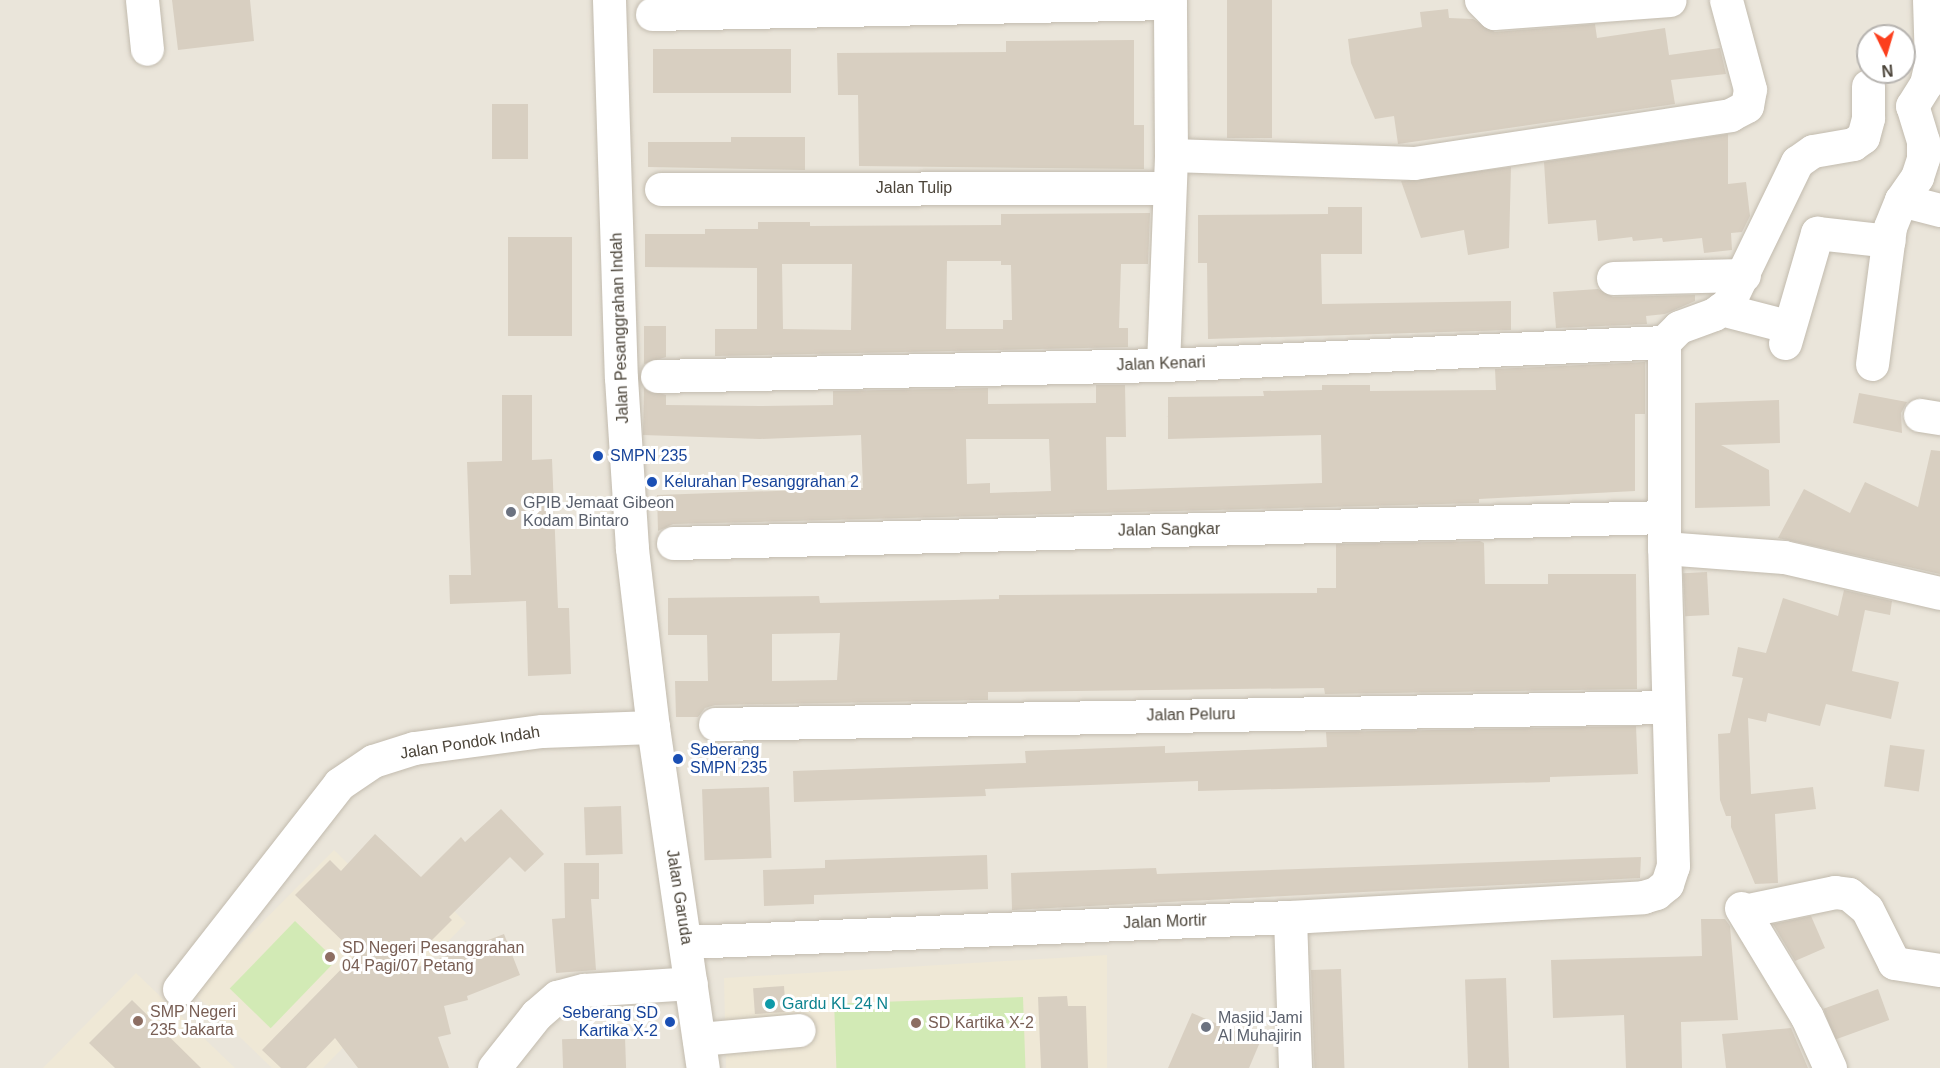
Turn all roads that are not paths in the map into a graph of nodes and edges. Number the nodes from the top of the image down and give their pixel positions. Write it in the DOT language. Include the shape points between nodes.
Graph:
graph roads {
  1 [pos="142,0"];
  2 [pos="609,0"];
  3 [pos="1481,0"];
  4 [pos="1670,0"];
  5 [pos="1726,0"];
  6 [pos="1929,0"];
  7 [pos="1170,1"];
  8 [pos="652,14"];
  9 [pos="147,49"];
  10 [pos="1868,86"];
  11 [pos="1929,133"];
  12 [pos="1171,155"];
  13 [pos="1168,188"];
  14 [pos="661,189"];
  15 [pos="1901,200"];
  16 [pos="1940,210"];
  17 [pos="1889,241"];
  18 [pos="1744,275"];
  19 [pos="1613,278"];
  20 [pos="1721,309"];
  21 [pos="1664,342"];
  22 [pos="1872,364"];
  23 [pos="1163,365"];
  24 [pos="657,375"];
  25 [pos="1664,532"];
  26 [pos="674,543"];
  27 [pos="1940,593"];
  28 [pos="1668,707"];
  29 [pos="715,724"];
  30 [pos="652,727"];
  31 [pos="1290,917"];
  32 [pos="686,942"];
  33 [pos="1940,970"];
  34 [pos="691,983"];
  35 [pos="179,989"];
  36 [pos="799,1030"];
  37 [pos="701,1054"];
  38 [pos="494,1068"];
  39 [pos="1295,1068"];
  40 [pos="1830,1068"];
  1 -- 9 [label="street"];
  2 -- 30 [label="street, Jalan Pesanggrahan Indah" via="624,451"];
  3 -- 4 [label="street" via="1494,12"];
  5 -- 12 [label="street" via="1750,89 1747,106 1730,115 1414,163"];
  6 -- 11 [label="street" via="1931,63 1926,84 1912,106"];
  7 -- 8 [label="street"];
  7 -- 12 [label="street"];
  10 -- 18 [label="street" via="1868,118 1863,137 1853,144 1813,151 1797,162"];
  11 -- 15 [label="street" via="1923,158"];
  12 -- 13 [label="street"];
  13 -- 14 [label="street, Jalan Tulip"];
  13 -- 23 [label="street"];
  15 -- 16 [label="street"];
  15 -- 17 [label="street"];
  17 -- 20 [label="street" via="1817,233 1784,334"];
  17 -- 22 [label="street"];
  18 -- 19 [label="street"];
  18 -- 20 [label="street"];
  20 -- 21 [label="street" via="1678,327"];
  21 -- 23 [label="street, Jalan Kenari"];
  21 -- 25 [label="street"];
  23 -- 24 [label="street, Jalan Kenari"];
  25 -- 26 [label="street, Jalan Sangkar"];
  25 -- 27 [label="street, Jalan Sangkar"];
  25 -- 28 [label="street"];
  28 -- 29 [label="street, Jalan Peluru"];
  28 -- 31 [label="street, Jalan Mortir" via="1673,866 1667,884 1643,897"];
  30 -- 32 [label="street, Jalan Garuda"];
  30 -- 35 [label="street, Jalan Pondok Indah" via="542,731 414,748 373,761 339,784"];
  31 -- 32 [label="street, Jalan Mortir"];
  31 -- 39 [label="street"];
  32 -- 34 [label="street, Jalan Garuda"];
  33 -- 40 [label="street" via="1894,963 1867,909 1849,894 1829,893 1742,909 1807,1017"];
  34 -- 37 [label="street, Jalan Garuda"];
  34 -- 38 [label="street" via="584,990 557,997 536,1015"];
  36 -- 37 [label="street"];
}
